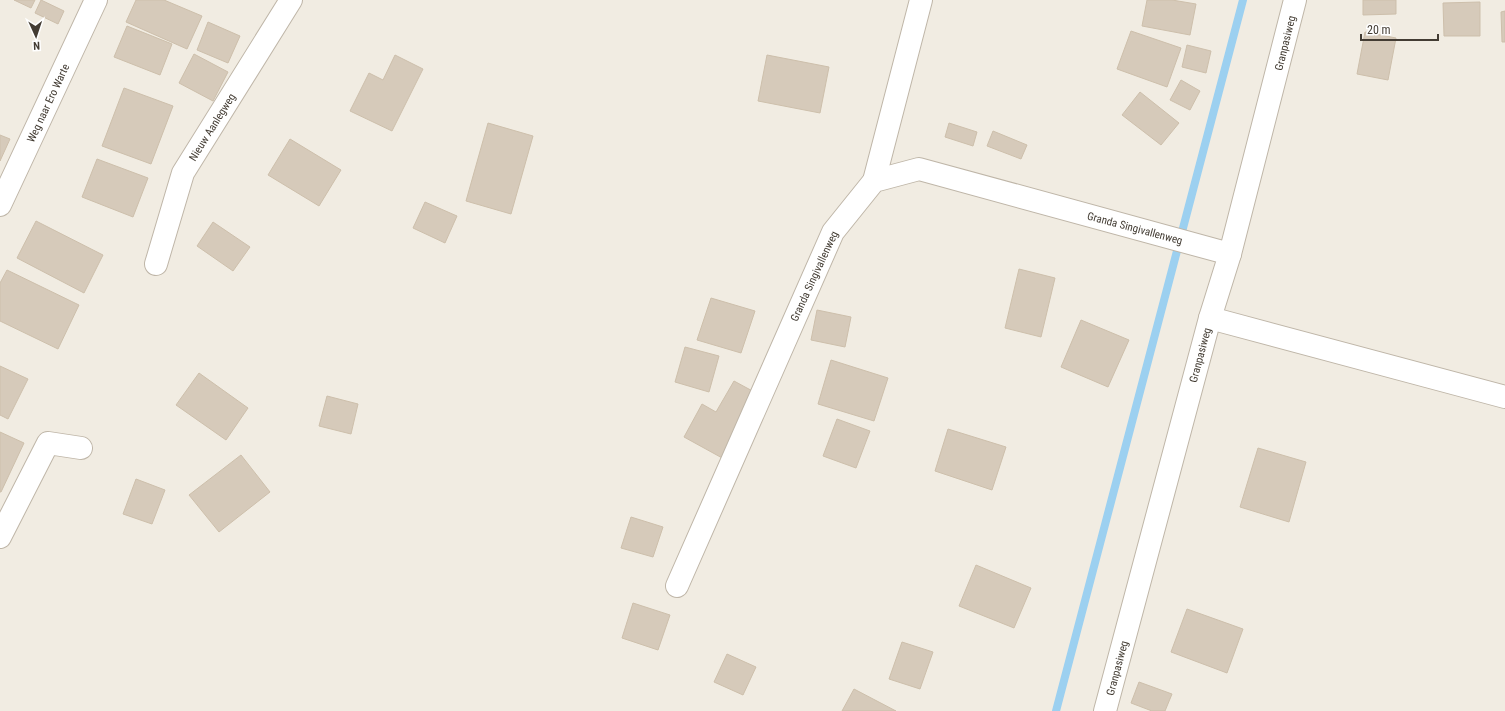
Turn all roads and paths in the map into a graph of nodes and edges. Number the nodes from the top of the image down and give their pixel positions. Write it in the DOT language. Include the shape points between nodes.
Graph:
graph roads {
  1 [pos="96,0"];
  2 [pos="290,0"];
  3 [pos="921,0"];
  4 [pos="1296,0"];
  5 [pos="874,181"];
  6 [pos="0,205"];
  7 [pos="1230,254"];
  8 [pos="156,264"];
  9 [pos="1210,318"];
  10 [pos="1505,396"];
  11 [pos="80,448"];
  12 [pos="0,537"];
  13 [pos="677,586"];
  14 [pos="1105,711"];
  1 -- 6 [label="street, Weg naar Ero Warte"];
  2 -- 8 [label="street, Nieuw Aanlegweg" via="183,173"];
  3 -- 5 [label="street"];
  4 -- 7 [label="street, Granpasiweg"];
  5 -- 7 [label="street, Granda Singivallenweg" via="919,169"];
  5 -- 13 [label="street, Granda Singivallenweg" via="833,232"];
  7 -- 9 [label="street, Granpasiweg"];
  9 -- 10 [label="street"];
  9 -- 14 [label="street, Granpasiweg"];
  11 -- 12 [label="street" via="48,443"];
}
